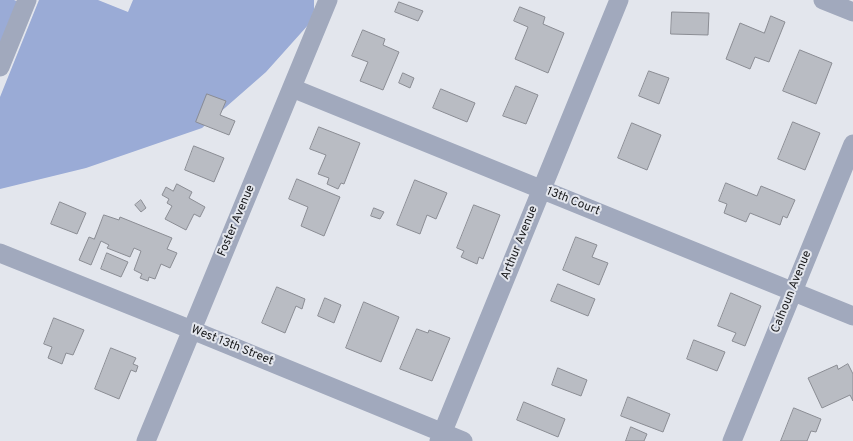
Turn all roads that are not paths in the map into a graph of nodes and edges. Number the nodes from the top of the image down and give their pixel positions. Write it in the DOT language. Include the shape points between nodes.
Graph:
graph roads {
  1 [pos="27,0"];
  2 [pos="328,0"];
  3 [pos="619,0"];
  4 [pos="823,0"];
  5 [pos="853,12"];
  6 [pos="0,66"];
  7 [pos="292,88"];
  8 [pos="853,144"];
  9 [pos="541,189"];
  10 [pos="0,254"];
  11 [pos="792,291"];
  12 [pos="853,316"];
  13 [pos="192,330"];
  14 [pos="441,437"];
  15 [pos="146,441"];
  16 [pos="463,441"];
  17 [pos="732,441"];
  1 -- 6 [label="street"];
  2 -- 7 [label="street, Foster Avenue"];
  3 -- 9 [label="street, Arthur Avenue"];
  4 -- 5 [label="street"];
  7 -- 9 [label="street, 13th Court"];
  7 -- 13 [label="street, Foster Avenue"];
  8 -- 11 [label="street, Calhoun Avenue"];
  9 -- 11 [label="street, 13th Court"];
  9 -- 14 [label="street, Arthur Avenue"];
  10 -- 13 [label="street, West 13th Street"];
  11 -- 12 [label="street, 13th Court"];
  11 -- 17 [label="street, Calhoun Avenue"];
  13 -- 14 [label="street, West 13th Street"];
  13 -- 15 [label="street, Foster Avenue"];
  14 -- 16 [label="street, West 13th Street"];
}
